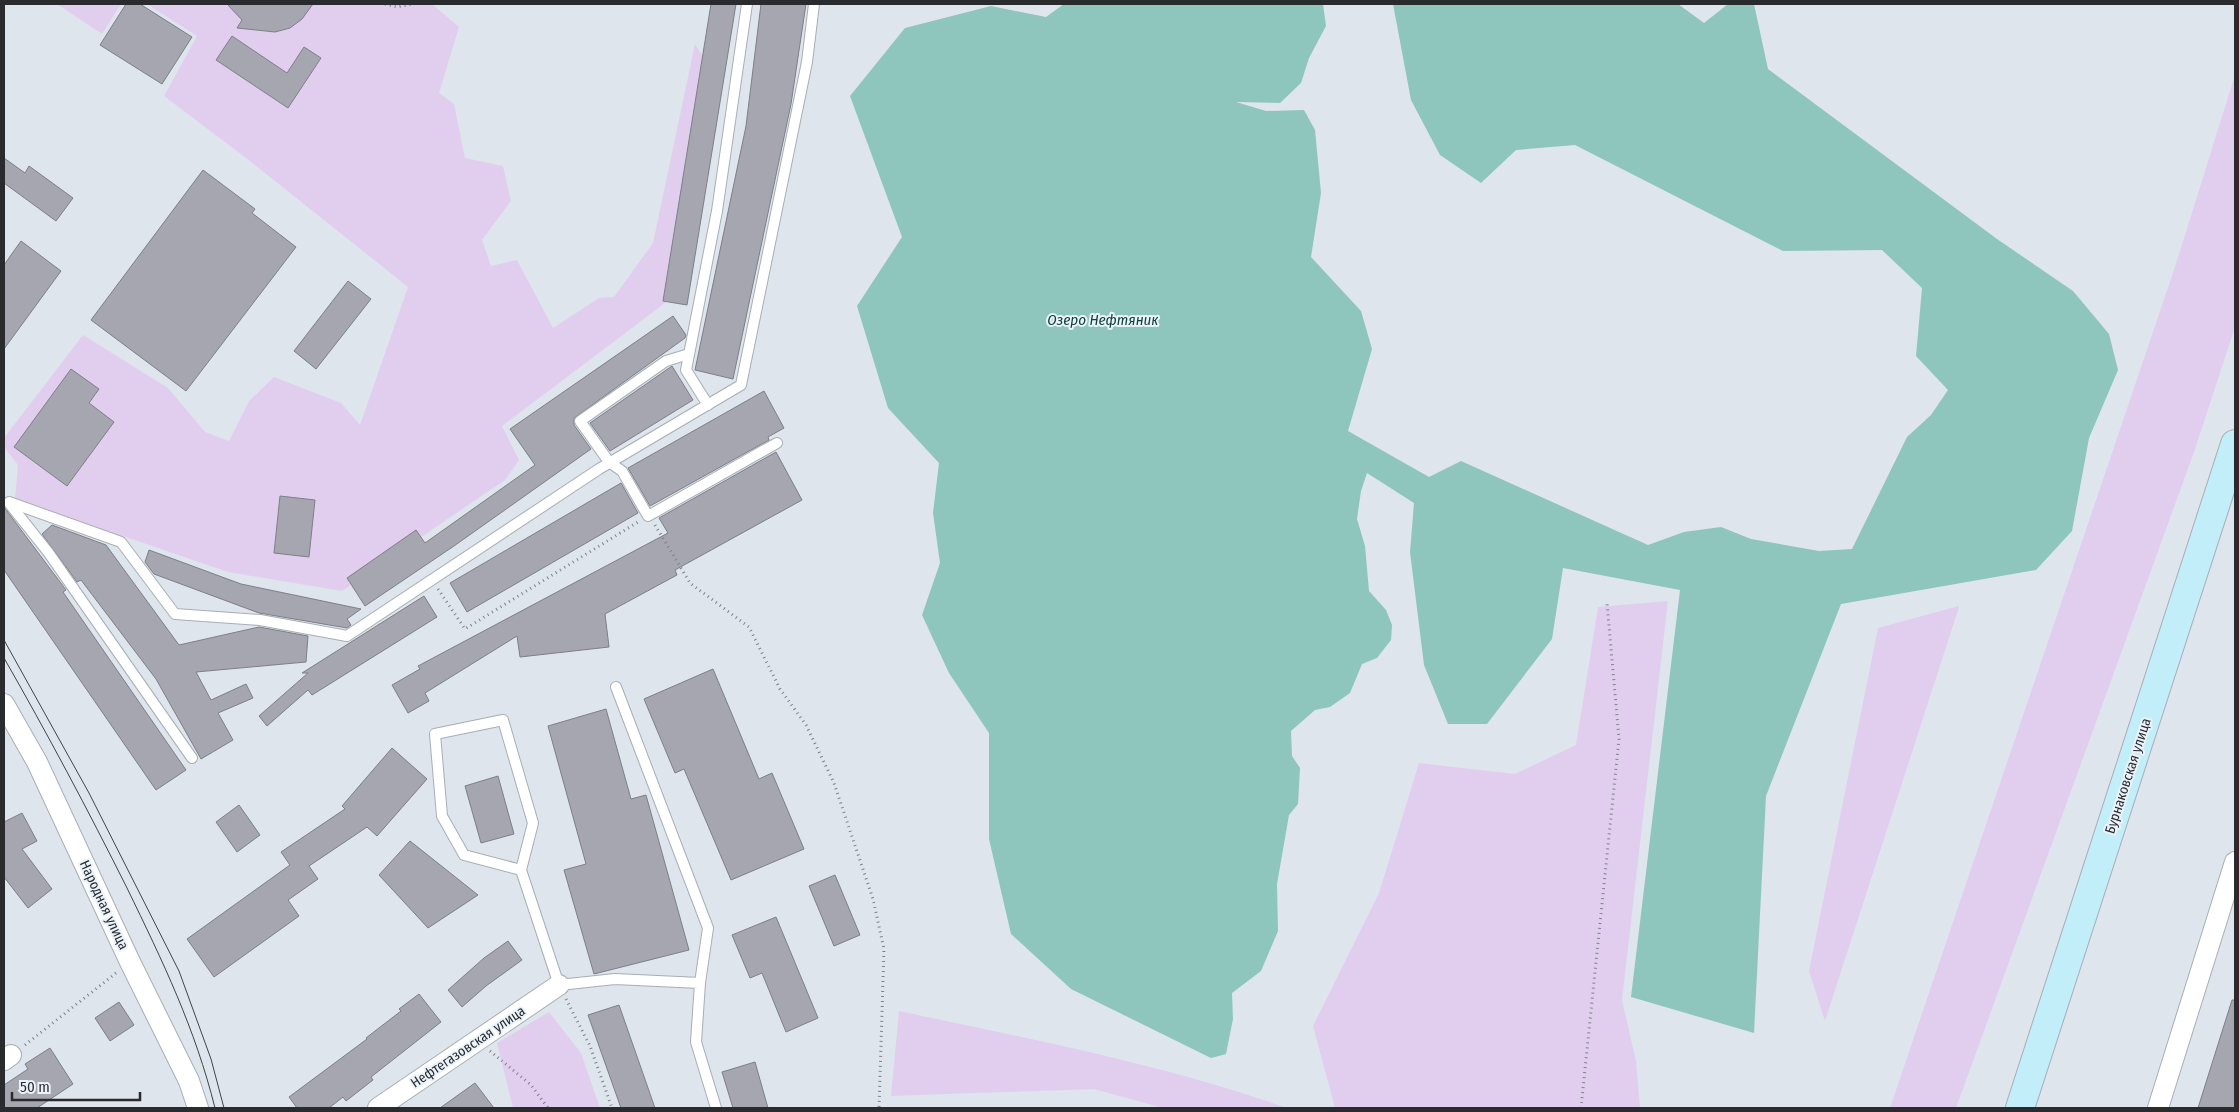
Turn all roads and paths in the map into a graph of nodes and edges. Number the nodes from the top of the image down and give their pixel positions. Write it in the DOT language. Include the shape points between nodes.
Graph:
graph roads {
  1 [pos="385,4"];
  2 [pos="413,4"];
  3 [pos="747,4"];
  4 [pos="814,4"];
  5 [pos="689,354"];
  6 [pos="708,405"];
  7 [pos="777,443"];
  8 [pos="2235,444"];
  9 [pos="609,462"];
  10 [pos="6,502"];
  11 [pos="648,516"];
  12 [pos="432,580"];
  13 [pos="1607,604"];
  14 [pos="616,687"];
  15 [pos="4,704"];
  16 [pos="192,758"];
  17 [pos="2235,862"];
  18 [pos="521,870"];
  19 [pos="130,962"];
  20 [pos="700,983"];
  21 [pos="559,986"];
  22 [pos="478,1041"];
  23 [pos="8,1058"];
  24 [pos="198,1108"];
  25 [pos="378,1108"];
  26 [pos="548,1108"];
  27 [pos="612,1108"];
  28 [pos="716,1108"];
  29 [pos="879,1108"];
  30 [pos="1581,1108"];
  31 [pos="2020,1108"];
  32 [pos="2158,1108"];
  1 -- 2 [label="path" via="396,7"];
  3 -- 5 [label="lane" via="717,212"];
  4 -- 6 [label="lane" via="807,62 741,385"];
  5 -- 6 [label="lane" via="686,370"];
  5 -- 9 [label="lane" via="666,362 580,421"];
  6 -- 9 [label="lane"];
  7 -- 11 [label="lane"];
  8 -- 31 [label="main road, Бурнаковская улица"];
  9 -- 11 [label="lane" via="622,472"];
  9 -- 12 [label="lane"];
  10 -- 12 [label="lane" via="121,542 175,614 260,620 347,636"];
  10 -- 16 [label="lane" via="48,552"];
  11 -- 12 [label="path" via="464,629"];
  11 -- 29 [label="path" via="690,583 749,627 780,689 806,725 834,783 873,899 884,949"];
  13 -- 30 [label="path" via="1619,738"];
  14 -- 20 [label="lane" via="708,928"];
  15 -- 19 [label="street, Народная улица" via="38,762"];
  17 -- 32 [label="street"];
  18 -- 18 [label="lane" via="464,855 442,816 435,734 503,720 533,824"];
  18 -- 21 [label="lane"];
  19 -- 23 [label="path"];
  19 -- 24 [label="street, Народная улица" via="189,1081"];
  20 -- 21 [label="lane" via="615,979"];
  20 -- 28 [label="lane" via="696,1042"];
  21 -- 22 [label="street, Нефтегазовская улица"];
  21 -- 27 [label="path" via="590,1046"];
  22 -- 25 [label="street, Нефтегазовская улица"];
  22 -- 26 [label="path" via="531,1085"];
}
